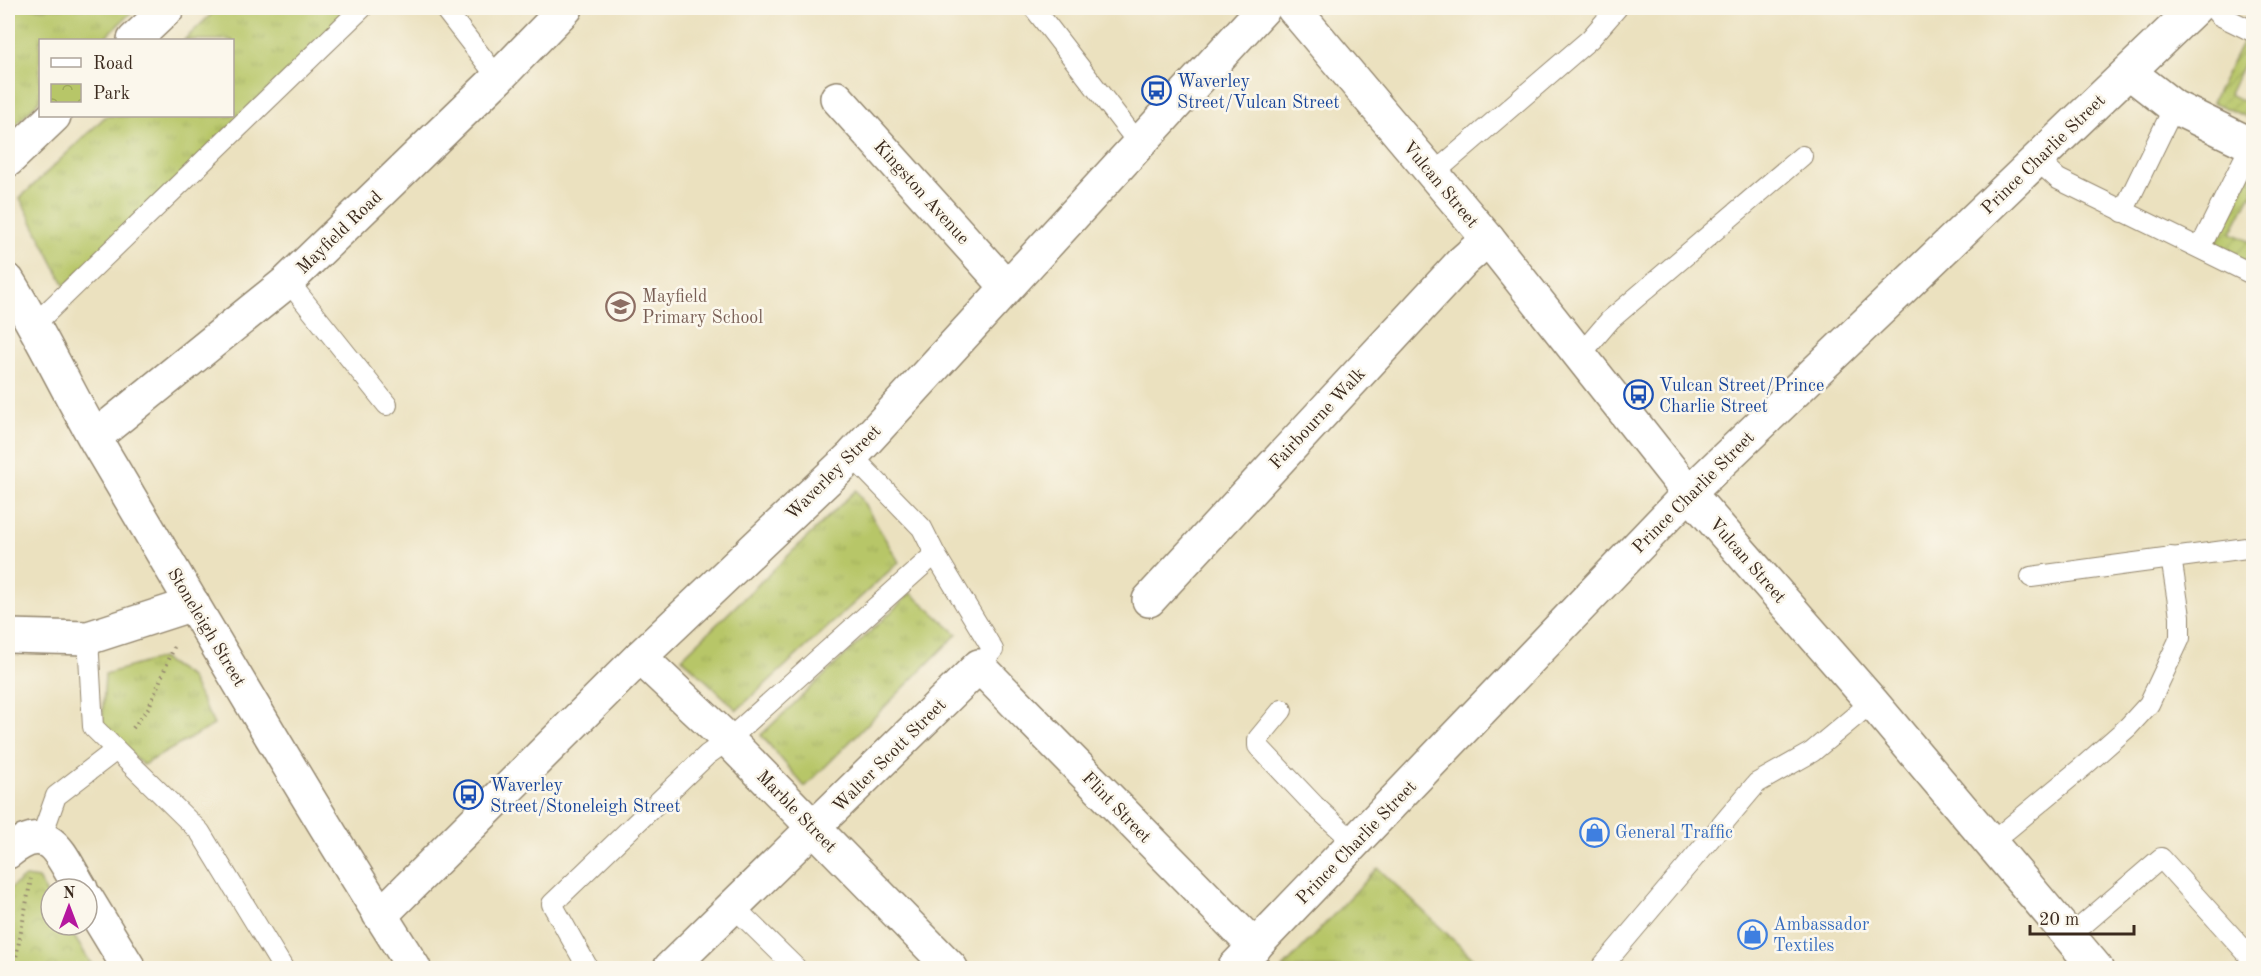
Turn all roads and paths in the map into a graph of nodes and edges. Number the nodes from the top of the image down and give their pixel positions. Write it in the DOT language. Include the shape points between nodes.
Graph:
graph roads {
  1 [pos="168,8"];
  2 [pos="362,8"];
  3 [pos="444,8"];
  4 [pos="566,8"];
  5 [pos="1034,8"];
  6 [pos="1264,8"];
  7 [pos="1293,8"];
  8 [pos="1617,8"];
  9 [pos="2195,8"];
  10 [pos="2213,8"];
  11 [pos="2253,33"];
  12 [pos="135,39"];
  13 [pos="2129,72"];
  14 [pos="498,78"];
  15 [pos="837,98"];
  16 [pos="2175,107"];
  17 [pos="53,117"];
  18 [pos="1139,144"];
  19 [pos="2252,146"];
  20 [pos="1802,156"];
  21 [pos="8,160"];
  22 [pos="2037,160"];
  23 [pos="1433,174"];
  24 [pos="2123,212"];
  25 [pos="1488,239"];
  26 [pos="2200,248"];
  27 [pos="2253,275"];
  28 [pos="8,281"];
  29 [pos="288,281"];
  30 [pos="1006,286"];
  31 [pos="35,324"];
  32 [pos="1581,354"];
  33 [pos="387,405"];
  34 [pos="95,437"];
  35 [pos="852,456"];
  36 [pos="1689,492"];
  37 [pos="2253,547"];
  38 [pos="935,554"];
  39 [pos="2171,557"];
  40 [pos="2031,577"];
  41 [pos="1149,600"];
  42 [pos="193,604"];
  43 [pos="8,636"];
  44 [pos="88,638"];
  45 [pos="640,657"];
  46 [pos="979,666"];
  47 [pos="1872,702"];
  48 [pos="1282,710"];
  49 [pos="728,740"];
  50 [pos="116,750"];
  51 [pos="814,828"];
  52 [pos="41,838"];
  53 [pos="1991,843"];
  54 [pos="1356,844"];
  55 [pos="8,852"];
  56 [pos="74,877"];
  57 [pos="31,878"];
  58 [pos="734,907"];
  59 [pos="379,914"];
  60 [pos="99,918"];
  61 [pos="2070,936"];
  62 [pos="1244,958"];
  63 [pos="2253,961"];
  64 [pos="14,969"];
  65 [pos="129,969"];
  66 [pos="283,969"];
  67 [pos="414,969"];
  68 [pos="588,969"];
  69 [pos="670,969"];
  70 [pos="796,969"];
  71 [pos="951,969"];
  72 [pos="1601,969"];
  73 [pos="2096,969"];
  1 -- 12 [label="street"];
  2 -- 31 [label="lane"];
  3 -- 14 [label="lane"];
  4 -- 14 [label="street, Mayfield Road"];
  5 -- 18 [label="lane"];
  6 -- 18 [label="street, Waverley Street"];
  7 -- 23 [label="street, Vulcan Street"];
  8 -- 23 [label="lane" via="1590,39"];
  9 -- 13 [label="street, Prince Charlie Street"];
  10 -- 11 [label="lane"];
  13 -- 16 [label="street"];
  13 -- 22 [label="street, Prince Charlie Street"];
  14 -- 29 [label="street, Mayfield Road"];
  15 -- 30 [label="street, Kingston Avenue"];
  16 -- 19 [label="street"];
  16 -- 24 [label="lane"];
  17 -- 21 [label="street"];
  18 -- 30 [label="street, Waverley Street"];
  19 -- 26 [label="lane"];
  20 -- 32 [label="lane" via="1610,320"];
  22 -- 24 [label="lane" via="2058,179"];
  22 -- 36 [label="street, Prince Charlie Street"];
  23 -- 25 [label="street, Vulcan Street"];
  24 -- 26 [label="lane"];
  25 -- 32 [label="street, Vulcan Street"];
  25 -- 41 [label="street, Fairbourne Walk" via="1462,262"];
  26 -- 27 [label="lane"];
  28 -- 31 [label="street, Stoneleigh Street"];
  29 -- 33 [label="lane"];
  29 -- 34 [label="street, Mayfield Road"];
  30 -- 35 [label="street, Waverley Street"];
  31 -- 34 [label="street, Stoneleigh Street"];
  32 -- 36 [label="street, Vulcan Street"];
  34 -- 42 [label="street, Stoneleigh Street"];
  35 -- 38 [label="lane" via="922,528"];
  35 -- 45 [label="street, Waverley Street"];
  36 -- 47 [label="street, Vulcan Street"];
  36 -- 54 [label="street, Prince Charlie Street"];
  37 -- 39 [label="lane"];
  38 -- 46 [label="lane" via="993,650"];
  38 -- 49 [label="lane"];
  39 -- 40 [label="lane"];
  39 -- 53 [label="lane" via="2180,638 2149,704 2085,765"];
  42 -- 44 [label="street"];
  42 -- 50 [label="path" via="149,707"];
  42 -- 59 [label="street, Stoneleigh Street"];
  43 -- 44 [label="street"];
  44 -- 50 [label="lane" via="93,727"];
  45 -- 49 [label="street, Marble Street"];
  45 -- 59 [label="street, Waverley Street"];
  46 -- 51 [label="street, Walter Scott Street"];
  46 -- 62 [label="street, Flint Street"];
  47 -- 53 [label="street, Vulcan Street"];
  47 -- 72 [label="lane" via="1812,752 1757,783"];
  48 -- 54 [label="lane" via="1258,740 1258,746"];
  49 -- 51 [label="street, Marble Street"];
  49 -- 68 [label="lane" via="707,755 552,904"];
  50 -- 52 [label="lane" via="56,796"];
  50 -- 66 [label="lane" via="200,832"];
  51 -- 58 [label="street, Walter Scott Street"];
  51 -- 71 [label="street, Marble Street"];
  52 -- 55 [label="street" via="23,840"];
  52 -- 56 [label="street" via="59,852"];
  53 -- 61 [label="street, Vulcan Street"];
  54 -- 62 [label="street, Prince Charlie Street"];
  57 -- 64 [label="path"];
  58 -- 69 [label="street, Walter Scott Street"];
  58 -- 70 [label="lane"];
  59 -- 67 [label="street, Stoneleigh Street"];
  60 -- 65 [label="street"];
  61 -- 63 [label="lane" via="2161,858"];
  61 -- 73 [label="street, Vulcan Street"];
}
